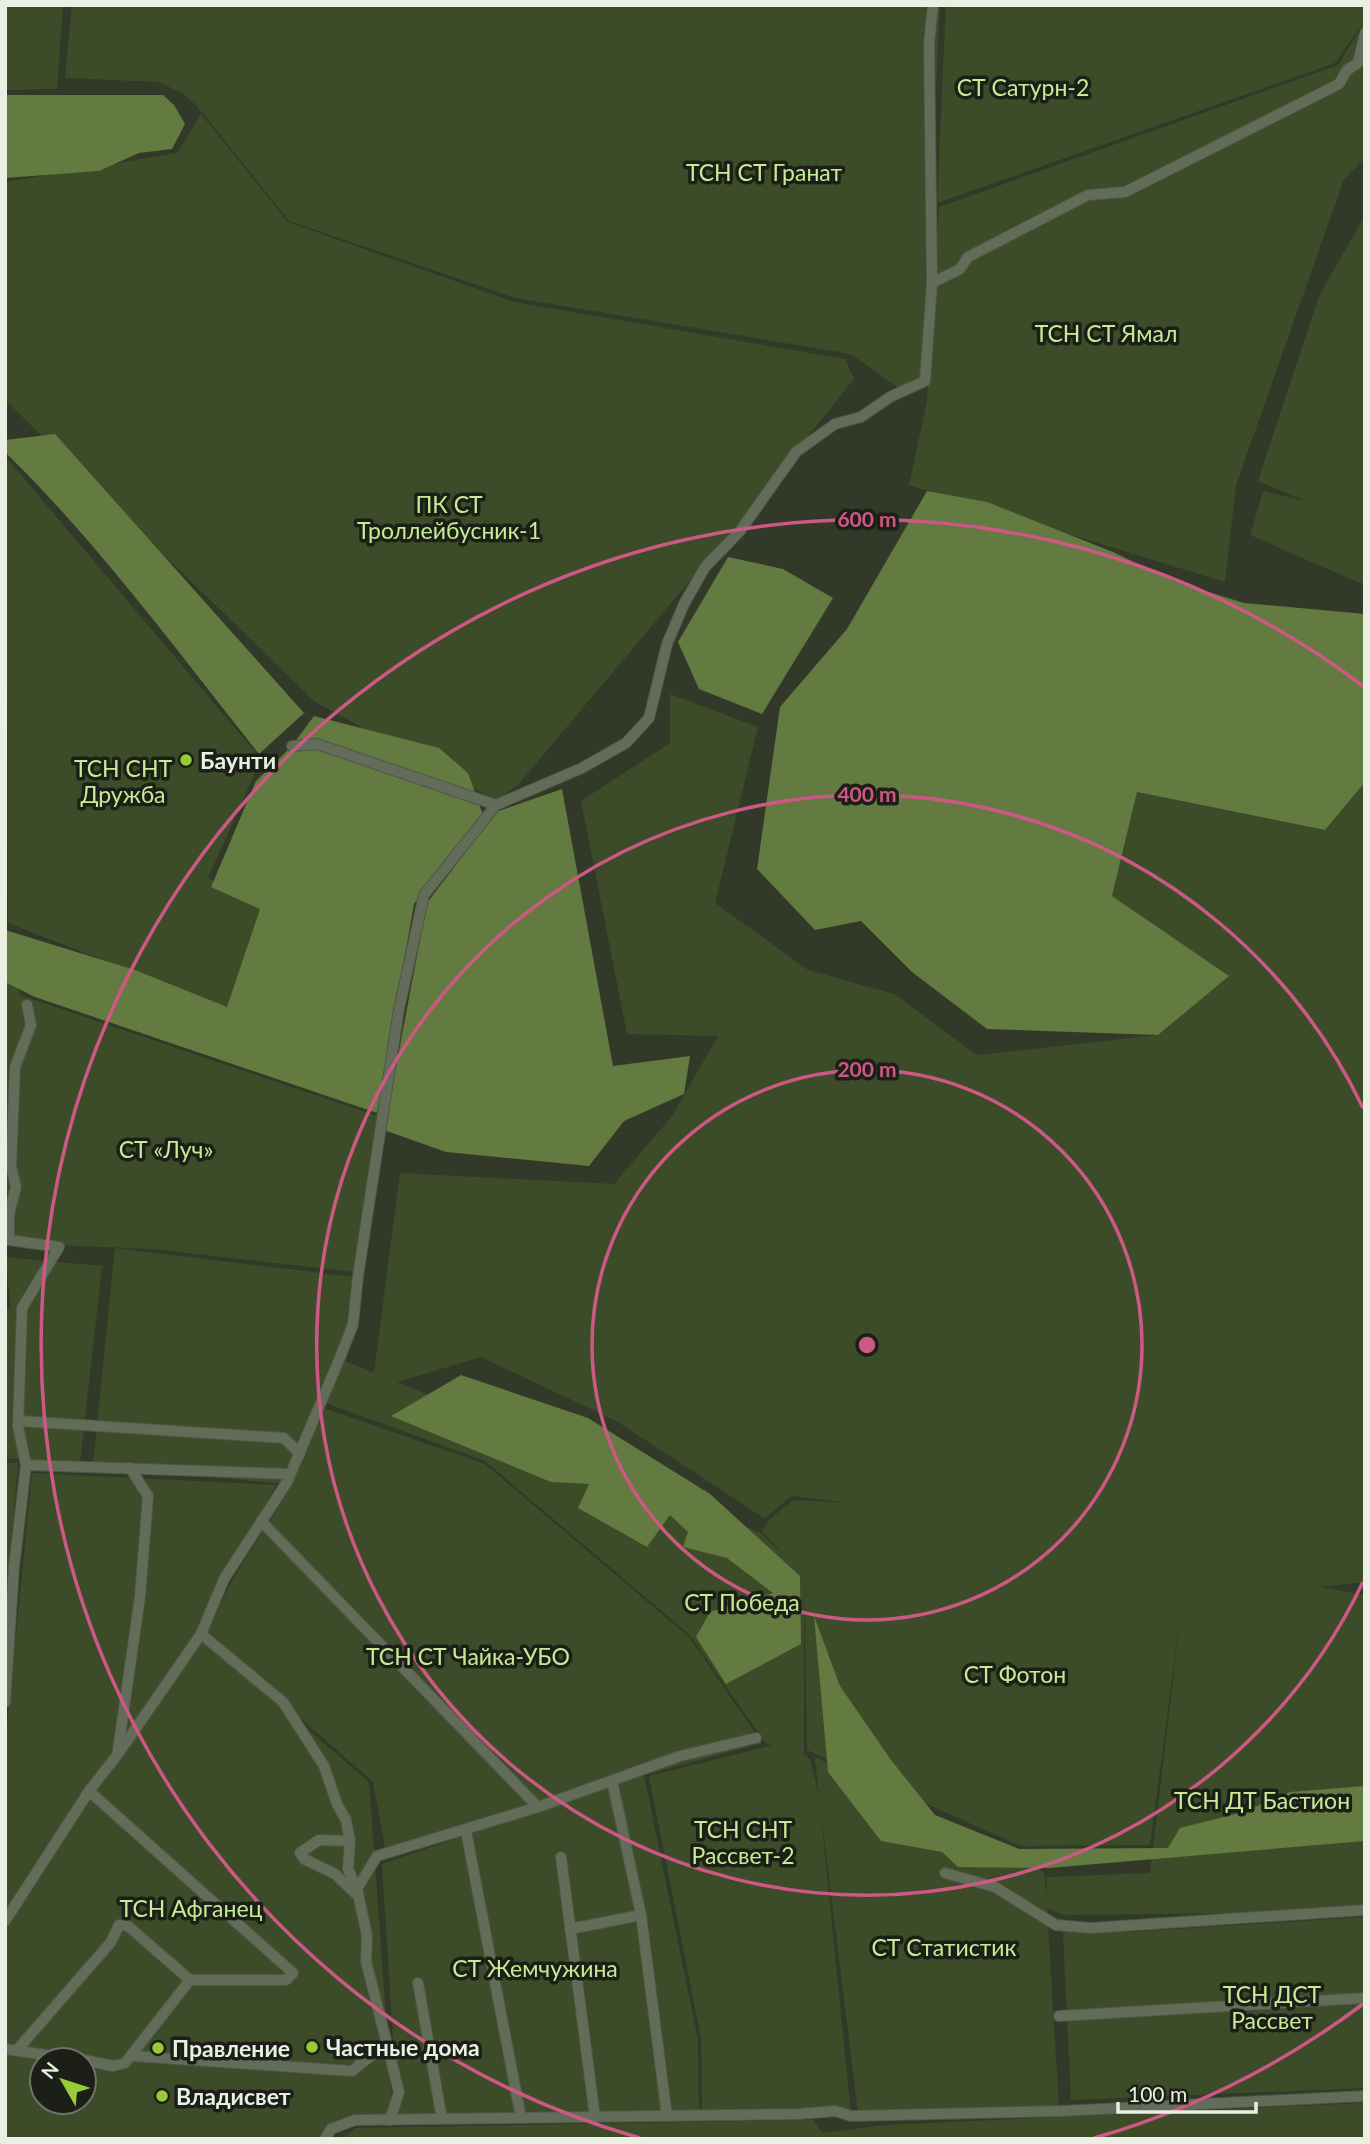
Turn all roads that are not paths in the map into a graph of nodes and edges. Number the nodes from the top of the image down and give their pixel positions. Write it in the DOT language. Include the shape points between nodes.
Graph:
graph roads {
  1 [pos="933,5"];
  2 [pos="1365,33"];
  3 [pos="932,284"];
  4 [pos="292,747"];
  5 [pos="496,805"];
  6 [pos="27,1006"];
  7 [pos="20,1422"];
  8 [pos="300,1454"];
  9 [pos="26,1465"];
  10 [pos="130,1468"];
  11 [pos="290,1474"];
  12 [pos="261,1521"];
  13 [pos="201,1634"];
  14 [pos="5,1702"];
  15 [pos="756,1738"];
  16 [pos="118,1754"];
  17 [pos="612,1781"];
  18 [pos="89,1791"];
  19 [pos="538,1807"];
  20 [pos="466,1831"];
  21 [pos="350,1841"];
  22 [pos="561,1857"];
  23 [pos="945,1873"];
  24 [pos="358,1893"];
  25 [pos="1365,1910"];
  26 [pos="641,1915"];
  27 [pos="5,1921"];
  28 [pos="570,1929"];
  29 [pos="190,1980"];
  30 [pos="418,1983"];
  31 [pos="1365,1997"];
  32 [pos="1059,2016"];
  33 [pos="5,2049"];
  34 [pos="17,2050"];
  35 [pos="389,2051"];
  36 [pos="28,2052"];
  37 [pos="133,2056"];
  38 [pos="98,2063"];
  39 [pos="1365,2096"];
  40 [pos="667,2116"];
  41 [pos="595,2117"];
  42 [pos="522,2118"];
  43 [pos="442,2119"];
  44 [pos="390,2120"];
  45 [pos="325,2139"];
  1 -- 3 [label="street" via="929,44"];
  2 -- 3 [label="street" via="1358,63 1339,84 1125,192 1088,195 968,257 960,269"];
  3 -- 5 [label="street" via="925,382 890,397 862,417 835,424 796,452 740,531 705,567 684,604 667,644 649,718 626,743 582,768"];
  4 -- 5 [label="street" via="317,744"];
  5 -- 8 [label="street" via="424,895 399,1009 353,1324"];
  6 -- 7 [label="street" via="31,1025 15,1067 11,1167 16,1187 9,1240 59,1247 22,1308"];
  7 -- 8 [label="street" via="284,1438"];
  7 -- 9 [label="street"];
  8 -- 11 [label="street"];
  9 -- 10 [label="street"];
  9 -- 14 [label="street"];
  10 -- 11 [label="street"];
  10 -- 16 [label="street" via="148,1496 140,1597"];
  11 -- 12 [label="street"];
  12 -- 13 [label="street" via="225,1579"];
  12 -- 19 [label="street"];
  13 -- 16 [label="street"];
  13 -- 21 [label="street" via="283,1702 324,1766"];
  15 -- 17 [label="street" via="680,1756"];
  16 -- 18 [label="street"];
  17 -- 19 [label="street"];
  17 -- 26 [label="street"];
  18 -- 27 [label="street"];
  18 -- 29 [label="street" via="293,1973 286,1980"];
  19 -- 20 [label="street"];
  20 -- 24 [label="street" via="377,1856"];
  20 -- 42 [label="street"];
  21 -- 24 [label="street" via="348,1869"];
  21 -- 24 [label="street" via="318,1840 300,1853"];
  22 -- 28 [label="street"];
  23 -- 25 [label="street" via="995,1888 1056,1925 1091,1928"];
  24 -- 35 [label="street" via="367,1936 366,1961"];
  26 -- 28 [label="street"];
  26 -- 40 [label="street"];
  28 -- 41 [label="street"];
  29 -- 34 [label="street" via="128,1926 119,1926 111,1942"];
  29 -- 37 [label="street"];
  30 -- 43 [label="street"];
  31 -- 32 [label="street"];
  33 -- 34 [label="street"];
  34 -- 36 [label="street"];
  35 -- 37 [label="street" via="373,2054 352,2071"];
  35 -- 44 [label="street" via="399,2092"];
  37 -- 38 [label="street" via="113,2066"];
  39 -- 40 [label="street" via="1062,2111"];
  40 -- 41 [label="street"];
  41 -- 42 [label="street"];
  42 -- 43 [label="street"];
  43 -- 44 [label="street"];
  44 -- 45 [label="street" via="355,2120 331,2129"];
}
